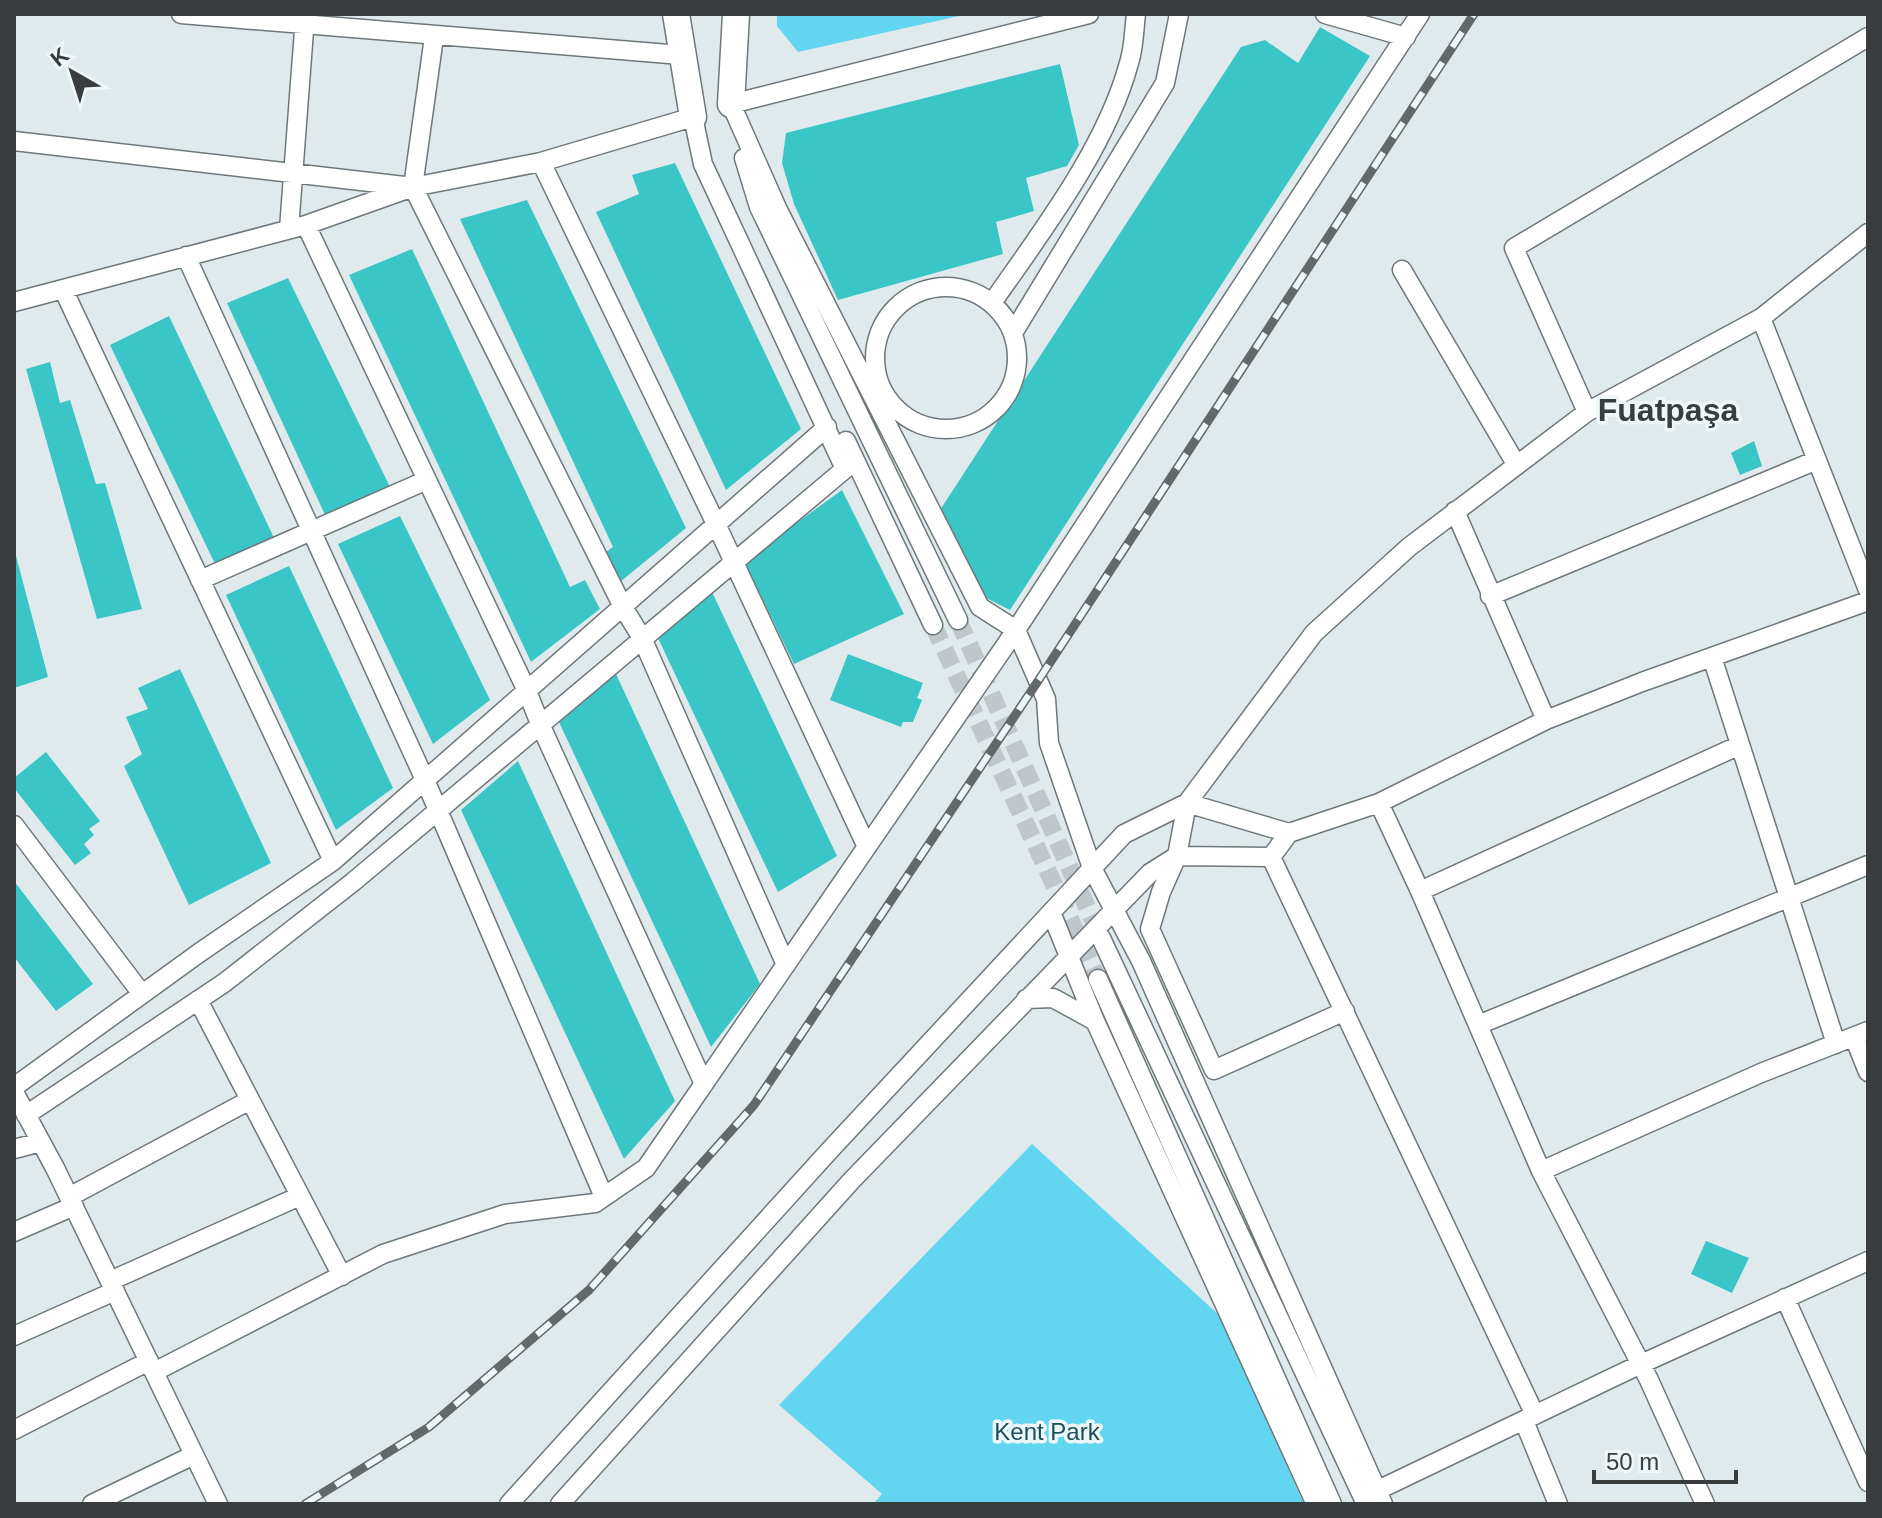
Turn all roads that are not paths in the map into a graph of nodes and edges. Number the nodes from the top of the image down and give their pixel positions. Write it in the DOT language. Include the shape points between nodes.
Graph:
graph roads {
  1 [pos="181,14"];
  2 [pos="676,14"];
  3 [pos="736,14"];
  4 [pos="1089,14"];
  5 [pos="1136,14"];
  6 [pos="1179,14"];
  7 [pos="1325,14"];
  8 [pos="1420,14"];
  9 [pos="305,20"];
  10 [pos="434,37"];
  11 [pos="1406,37"];
  12 [pos="1868,37"];
  13 [pos="681,55"];
  14 [pos="731,104"];
  15 [pos="693,117"];
  16 [pos="14,141"];
  17 [pos="541,162"];
  18 [pos="293,172"];
  19 [pos="413,187"];
  20 [pos="297,227"];
  21 [pos="1868,233"];
  22 [pos="186,256"];
  23 [pos="1402,270"];
  24 [pos="63,289"];
  25 [pos="14,302"];
  26 [pos="992,303"];
  27 [pos="1761,318"];
  28 [pos="1013,333"];
  29 [pos="1587,412"];
  30 [pos="827,427"];
  31 [pos="1817,460"];
  32 [pos="1516,464"];
  33 [pos="427,480"];
  34 [pos="1455,511"];
  35 [pos="717,526"];
  36 [pos="311,531"];
  37 [pos="732,562"];
  38 [pos="200,580"];
  39 [pos="1868,590"];
  40 [pos="1490,596"];
  41 [pos="1868,601"];
  42 [pos="623,607"];
  43 [pos="958,620"];
  44 [pos="933,625"];
  45 [pos="1016,630"];
  46 [pos="642,638"];
  47 [pos="1712,657"];
  48 [pos="527,691"];
  49 [pos="1546,720"];
  50 [pos="540,724"];
  51 [pos="1740,745"];
  52 [pos="425,780"];
  53 [pos="1187,803"];
  54 [pos="1379,803"];
  55 [pos="437,811"];
  56 [pos="14,825"];
  57 [pos="1289,833"];
  58 [pos="867,847"];
  59 [pos="1177,856"];
  60 [pos="1271,857"];
  61 [pos="333,861"];
  62 [pos="1868,865"];
  63 [pos="1092,868"];
  64 [pos="1420,891"];
  65 [pos="1789,896"];
  66 [pos="1114,910"];
  67 [pos="1051,912"];
  68 [pos="1101,938"];
  69 [pos="1069,956"];
  70 [pos="786,965"];
  71 [pos="1098,979"];
  72 [pos="142,994"];
  73 [pos="1026,999"];
  74 [pos="198,1000"];
  75 [pos="1345,1011"];
  76 [pos="1095,1021"];
  77 [pos="1478,1025"];
  78 [pos="1861,1034"];
  79 [pos="1836,1044"];
  80 [pos="1868,1072"];
  81 [pos="704,1084"];
  82 [pos="14,1089"];
  83 [pos="250,1100"];
  84 [pos="26,1115"];
  85 [pos="41,1142"];
  86 [pos="14,1149"];
  87 [pos="1541,1171"];
  88 [pos="300,1196"];
  89 [pos="604,1197"];
  90 [pos="71,1201"];
  91 [pos="14,1232"];
  92 [pos="1868,1261"];
  93 [pos="342,1276"];
  94 [pos="112,1286"];
  95 [pos="1785,1298"];
  96 [pos="14,1336"];
  97 [pos="1641,1364"];
  98 [pos="151,1366"];
  99 [pos="1529,1418"];
  100 [pos="14,1430"];
  101 [pos="194,1455"];
  102 [pos="1868,1482"];
  103 [pos="1375,1500"];
  104 [pos="92,1504"];
  105 [pos="218,1504"];
  106 [pos="509,1504"];
  107 [pos="560,1504"];
  108 [pos="1324,1504"];
  109 [pos="1332,1504"];
  110 [pos="1558,1504"];
  111 [pos="1705,1504"];
  1 -- 9 [label="street"];
  2 -- 13 [label="main road"];
  3 -- 14 [label="main road"];
  4 -- 14 [label="street"];
  5 -- 26 [label="street" via="1130,60 1111,116 1045,228"];
  6 -- 28 [label="street" via="1165,83"];
  7 -- 11 [label="street"];
  8 -- 11 [label="street"];
  9 -- 10 [label="street"];
  9 -- 18 [label="street"];
  10 -- 13 [label="street"];
  10 -- 19 [label="street"];
  11 -- 45 [label="street"];
  12 -- 29 [label="street" via="1514,248"];
  13 -- 15 [label="main road"];
  14 -- 43 [label="street" via="759,207"];
  14 -- 45 [label="street" via="777,208 980,607"];
  15 -- 17 [label="street"];
  15 -- 30 [label="street" via="703,164"];
  15 -- 44 [label="street"];
  16 -- 18 [label="street"];
  17 -- 19 [label="street"];
  17 -- 35 [label="street"];
  18 -- 19 [label="street"];
  18 -- 20 [label="street"];
  19 -- 20 [label="street"];
  19 -- 42 [label="street"];
  20 -- 22 [label="street"];
  20 -- 33 [label="street"];
  21 -- 27 [label="street"];
  22 -- 24 [label="street"];
  22 -- 36 [label="street"];
  23 -- 32 [label="street"];
  24 -- 25 [label="street"];
  24 -- 38 [label="street"];
  26 -- 28 [label="street"];
  26 -- 28 [label="street" via="947,286 923,290 902,302 885,320 876,342 874,366 881,390 895,410 938,430 985,419 1014,381 1018,357"];
  27 -- 29 [label="street"];
  27 -- 31 [label="street"];
  29 -- 32 [label="street"];
  30 -- 35 [label="street"];
  30 -- 37 [label="street" via="845,469"];
  31 -- 39 [label="street"];
  31 -- 40 [label="street"];
  32 -- 34 [label="street"];
  33 -- 36 [label="street"];
  33 -- 48 [label="street"];
  34 -- 40 [label="street"];
  34 -- 53 [label="street" via="1314,633"];
  35 -- 37 [label="street"];
  35 -- 42 [label="street"];
  36 -- 38 [label="street"];
  36 -- 52 [label="street"];
  37 -- 46 [label="street"];
  37 -- 58 [label="street"];
  38 -- 61 [label="street"];
  40 -- 49 [label="street"];
  41 -- 47 [label="street"];
  42 -- 46 [label="street"];
  42 -- 48 [label="street"];
  45 -- 58 [label="street"];
  45 -- 63 [label="street" via="1046,699 1049,743"];
  46 -- 50 [label="street"];
  46 -- 70 [label="street"];
  47 -- 49 [label="street"];
  47 -- 51 [label="street"];
  48 -- 50 [label="street"];
  48 -- 52 [label="street"];
  49 -- 54 [label="street"];
  50 -- 55 [label="street"];
  50 -- 81 [label="street"];
  51 -- 64 [label="street"];
  51 -- 65 [label="street"];
  52 -- 55 [label="street"];
  52 -- 61 [label="street"];
  53 -- 57 [label="street"];
  53 -- 59 [label="street"];
  53 -- 63 [label="street" via="1124,834"];
  54 -- 57 [label="street"];
  54 -- 64 [label="street"];
  55 -- 74 [label="street"];
  55 -- 89 [label="street"];
  56 -- 72 [label="street"];
  57 -- 60 [label="street"];
  58 -- 70 [label="street"];
  59 -- 60 [label="street"];
  59 -- 66 [label="street" via="1150,873"];
  59 -- 75 [label="street" via="1150,929 1214,1070"];
  60 -- 75 [label="street"];
  61 -- 72 [label="street"];
  62 -- 65 [label="street"];
  63 -- 66 [label="street"];
  63 -- 67 [label="street"];
  64 -- 77 [label="street"];
  65 -- 77 [label="street"];
  65 -- 79 [label="street"];
  66 -- 69 [label="street"];
  66 -- 103 [label="street" via="1148,976"];
  67 -- 69 [label="street"];
  67 -- 106 [label="street"];
  68 -- 103 [label="street"];
  69 -- 73 [label="street"];
  69 -- 76 [label="street"];
  70 -- 81 [label="street"];
  71 -- 109 [label="street"];
  72 -- 82 [label="street"];
  73 -- 76 [label="street" via="1053,998"];
  73 -- 107 [label="street" via="852,1180"];
  74 -- 83 [label="street"];
  74 -- 84 [label="street"];
  75 -- 99 [label="street"];
  76 -- 108 [label="street" via="1313,1498"];
  77 -- 87 [label="street"];
  78 -- 79 [label="street"];
  78 -- 80 [label="street"];
  79 -- 87 [label="street"];
  81 -- 89 [label="street" via="646,1168"];
  82 -- 84 [label="street"];
  83 -- 88 [label="street"];
  83 -- 90 [label="street"];
  84 -- 85 [label="street"];
  85 -- 86 [label="street"];
  85 -- 90 [label="street"];
  87 -- 97 [label="street"];
  88 -- 93 [label="street"];
  88 -- 94 [label="street"];
  89 -- 93 [label="street" via="595,1203 505,1214 383,1254"];
  90 -- 91 [label="street"];
  90 -- 94 [label="street"];
  92 -- 95 [label="street"];
  93 -- 98 [label="street"];
  94 -- 96 [label="street"];
  94 -- 98 [label="street"];
  95 -- 97 [label="street"];
  95 -- 102 [label="street"];
  97 -- 99 [label="street"];
  97 -- 111 [label="street"];
  98 -- 100 [label="street"];
  98 -- 101 [label="street"];
  99 -- 103 [label="street"];
  99 -- 110 [label="street"];
  101 -- 104 [label="street"];
  101 -- 105 [label="street"];
}
